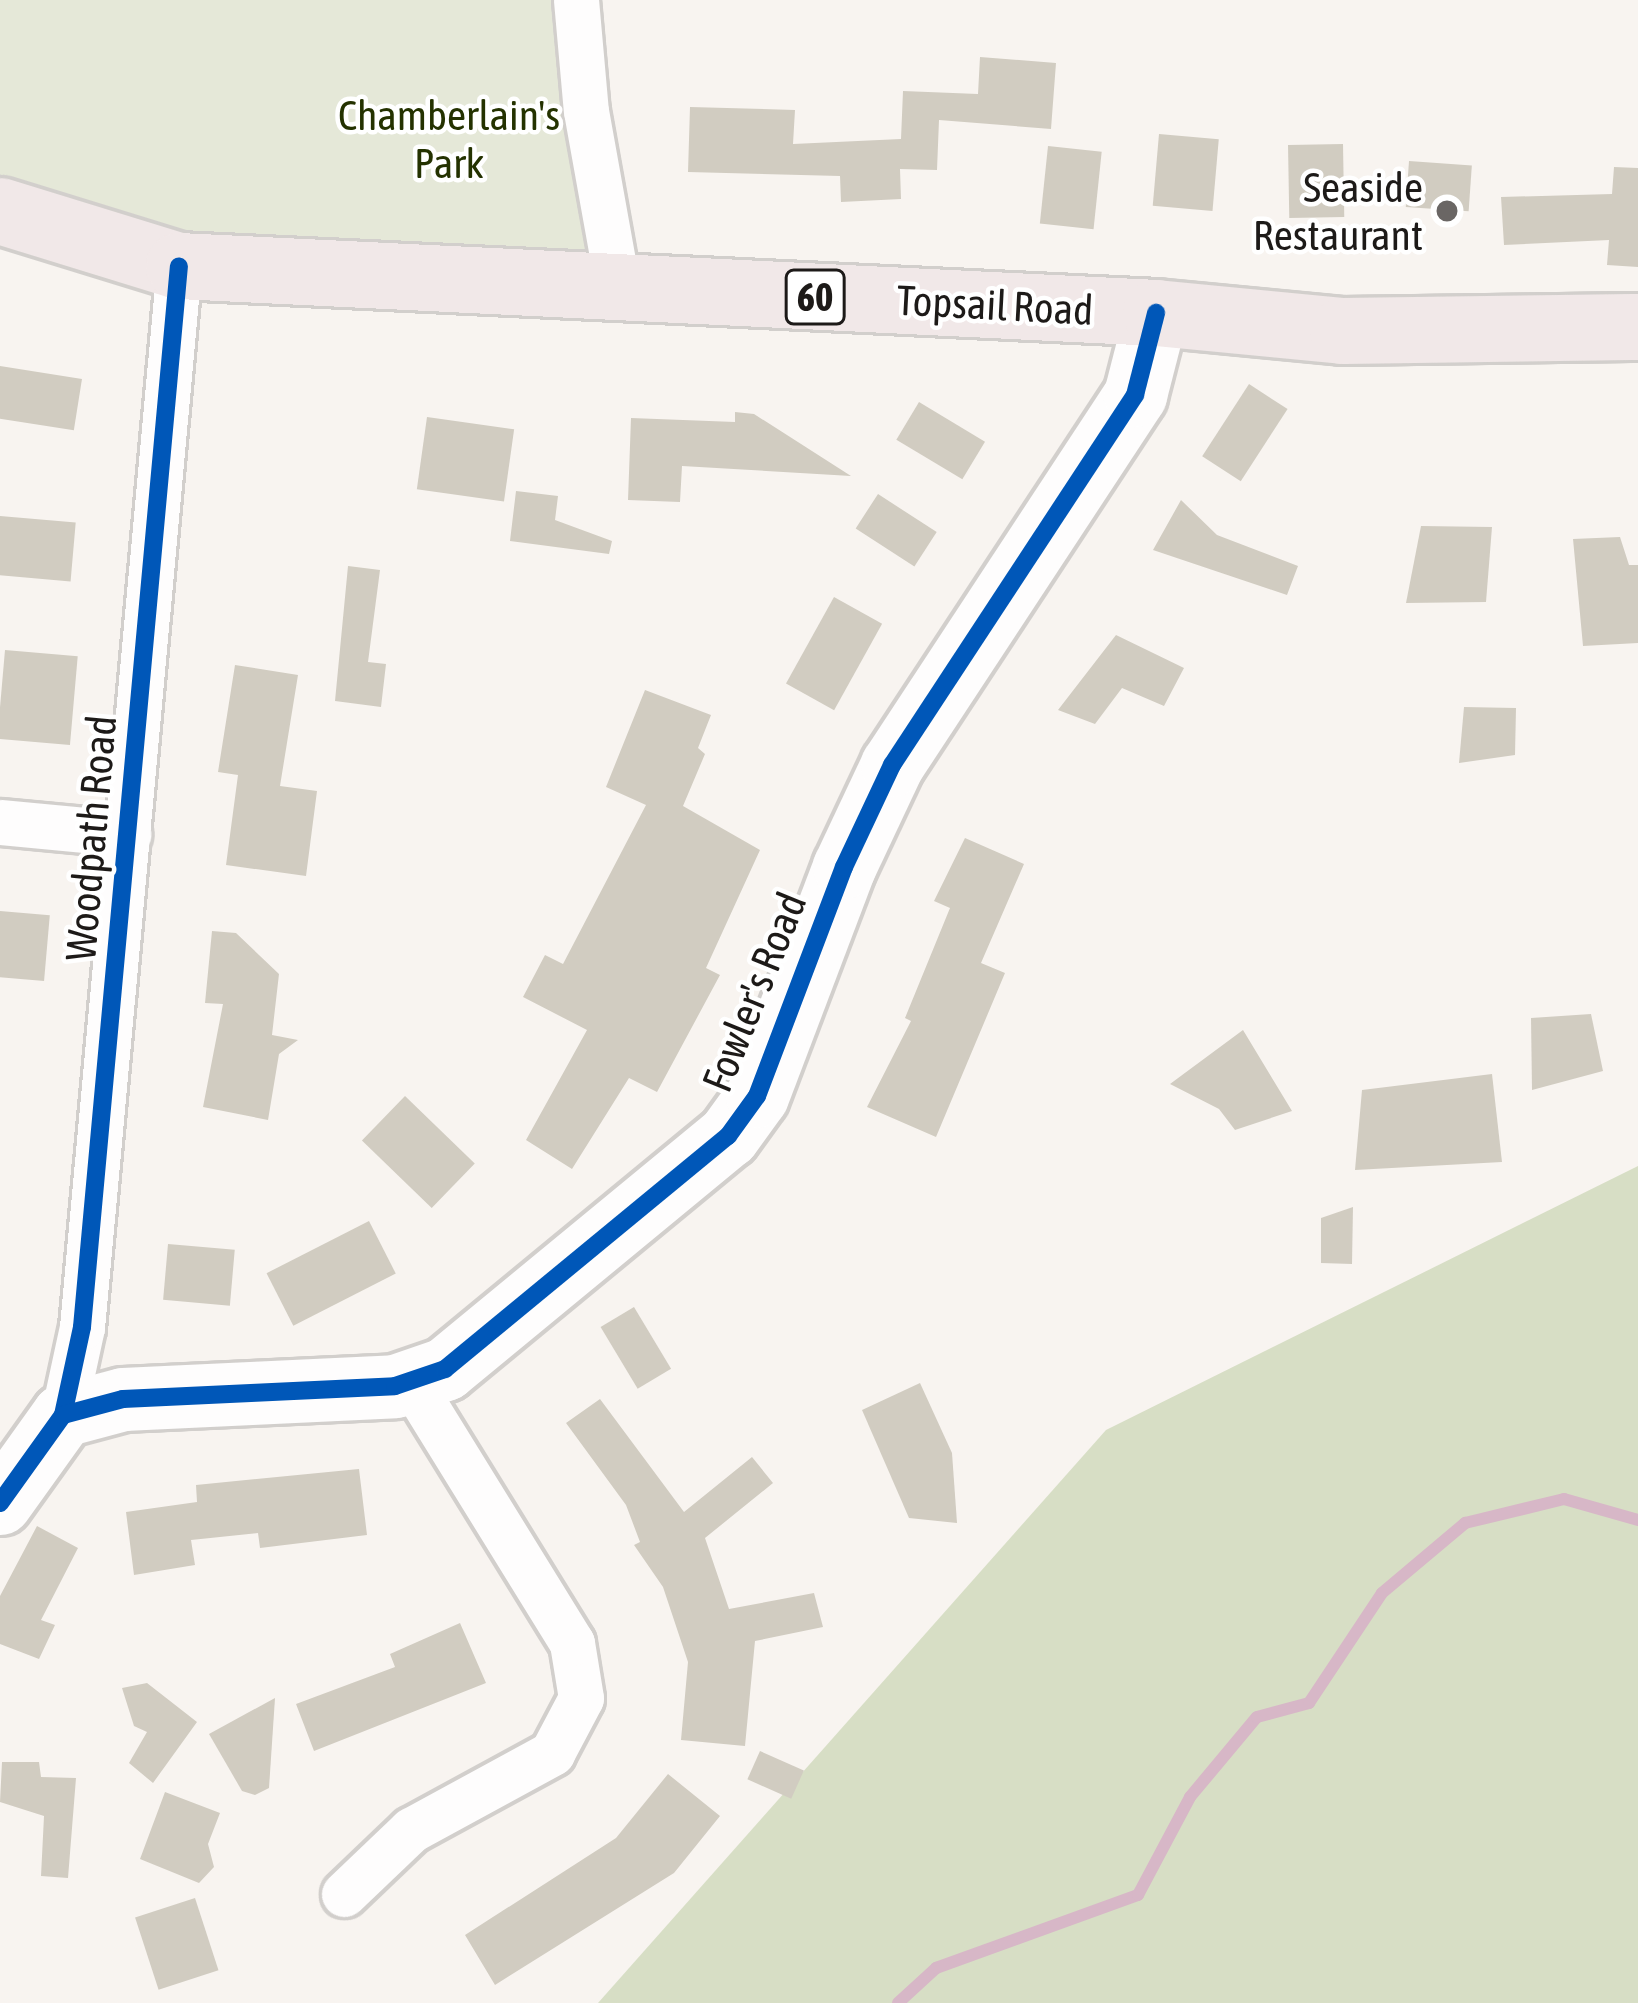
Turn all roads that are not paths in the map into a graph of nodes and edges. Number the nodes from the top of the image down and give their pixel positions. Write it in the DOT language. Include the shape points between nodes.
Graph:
graph roads {
  1 [pos="576,0"];
  2 [pos="0,211"];
  3 [pos="179,266"];
  4 [pos="618,288"];
  5 [pos="1156,313"];
  6 [pos="1638,328"];
  7 [pos="0,822"];
  8 [pos="128,834"];
  9 [pos="411,1382"];
  10 [pos="63,1415"];
  11 [pos="0,1502"];
  12 [pos="344,1894"];
  1 -- 4 [label="street" via="586,111"];
  2 -- 3 [label="main road, Topsail Road / 60"];
  3 -- 4 [label="main road, Topsail Road / 60"];
  3 -- 8 [label="street, Woodpath Road"];
  4 -- 5 [label="main road, Topsail Road / 60"];
  5 -- 6 [label="main road, Topsail Road / 60" via="1343,332"];
  5 -- 9 [label="street, Fowler's Road" via="1136,395 892,765 745,1117 470,1351"];
  7 -- 8 [label="street"];
  8 -- 10 [label="street, Woodpath Road" via="82,1327"];
  9 -- 10 [label="street, Fowler's Road" via="124,1399"];
  9 -- 12 [label="street" via="572,1643 581,1697 571,1729 541,1762 411,1830"];
  10 -- 11 [label="street"];
}
